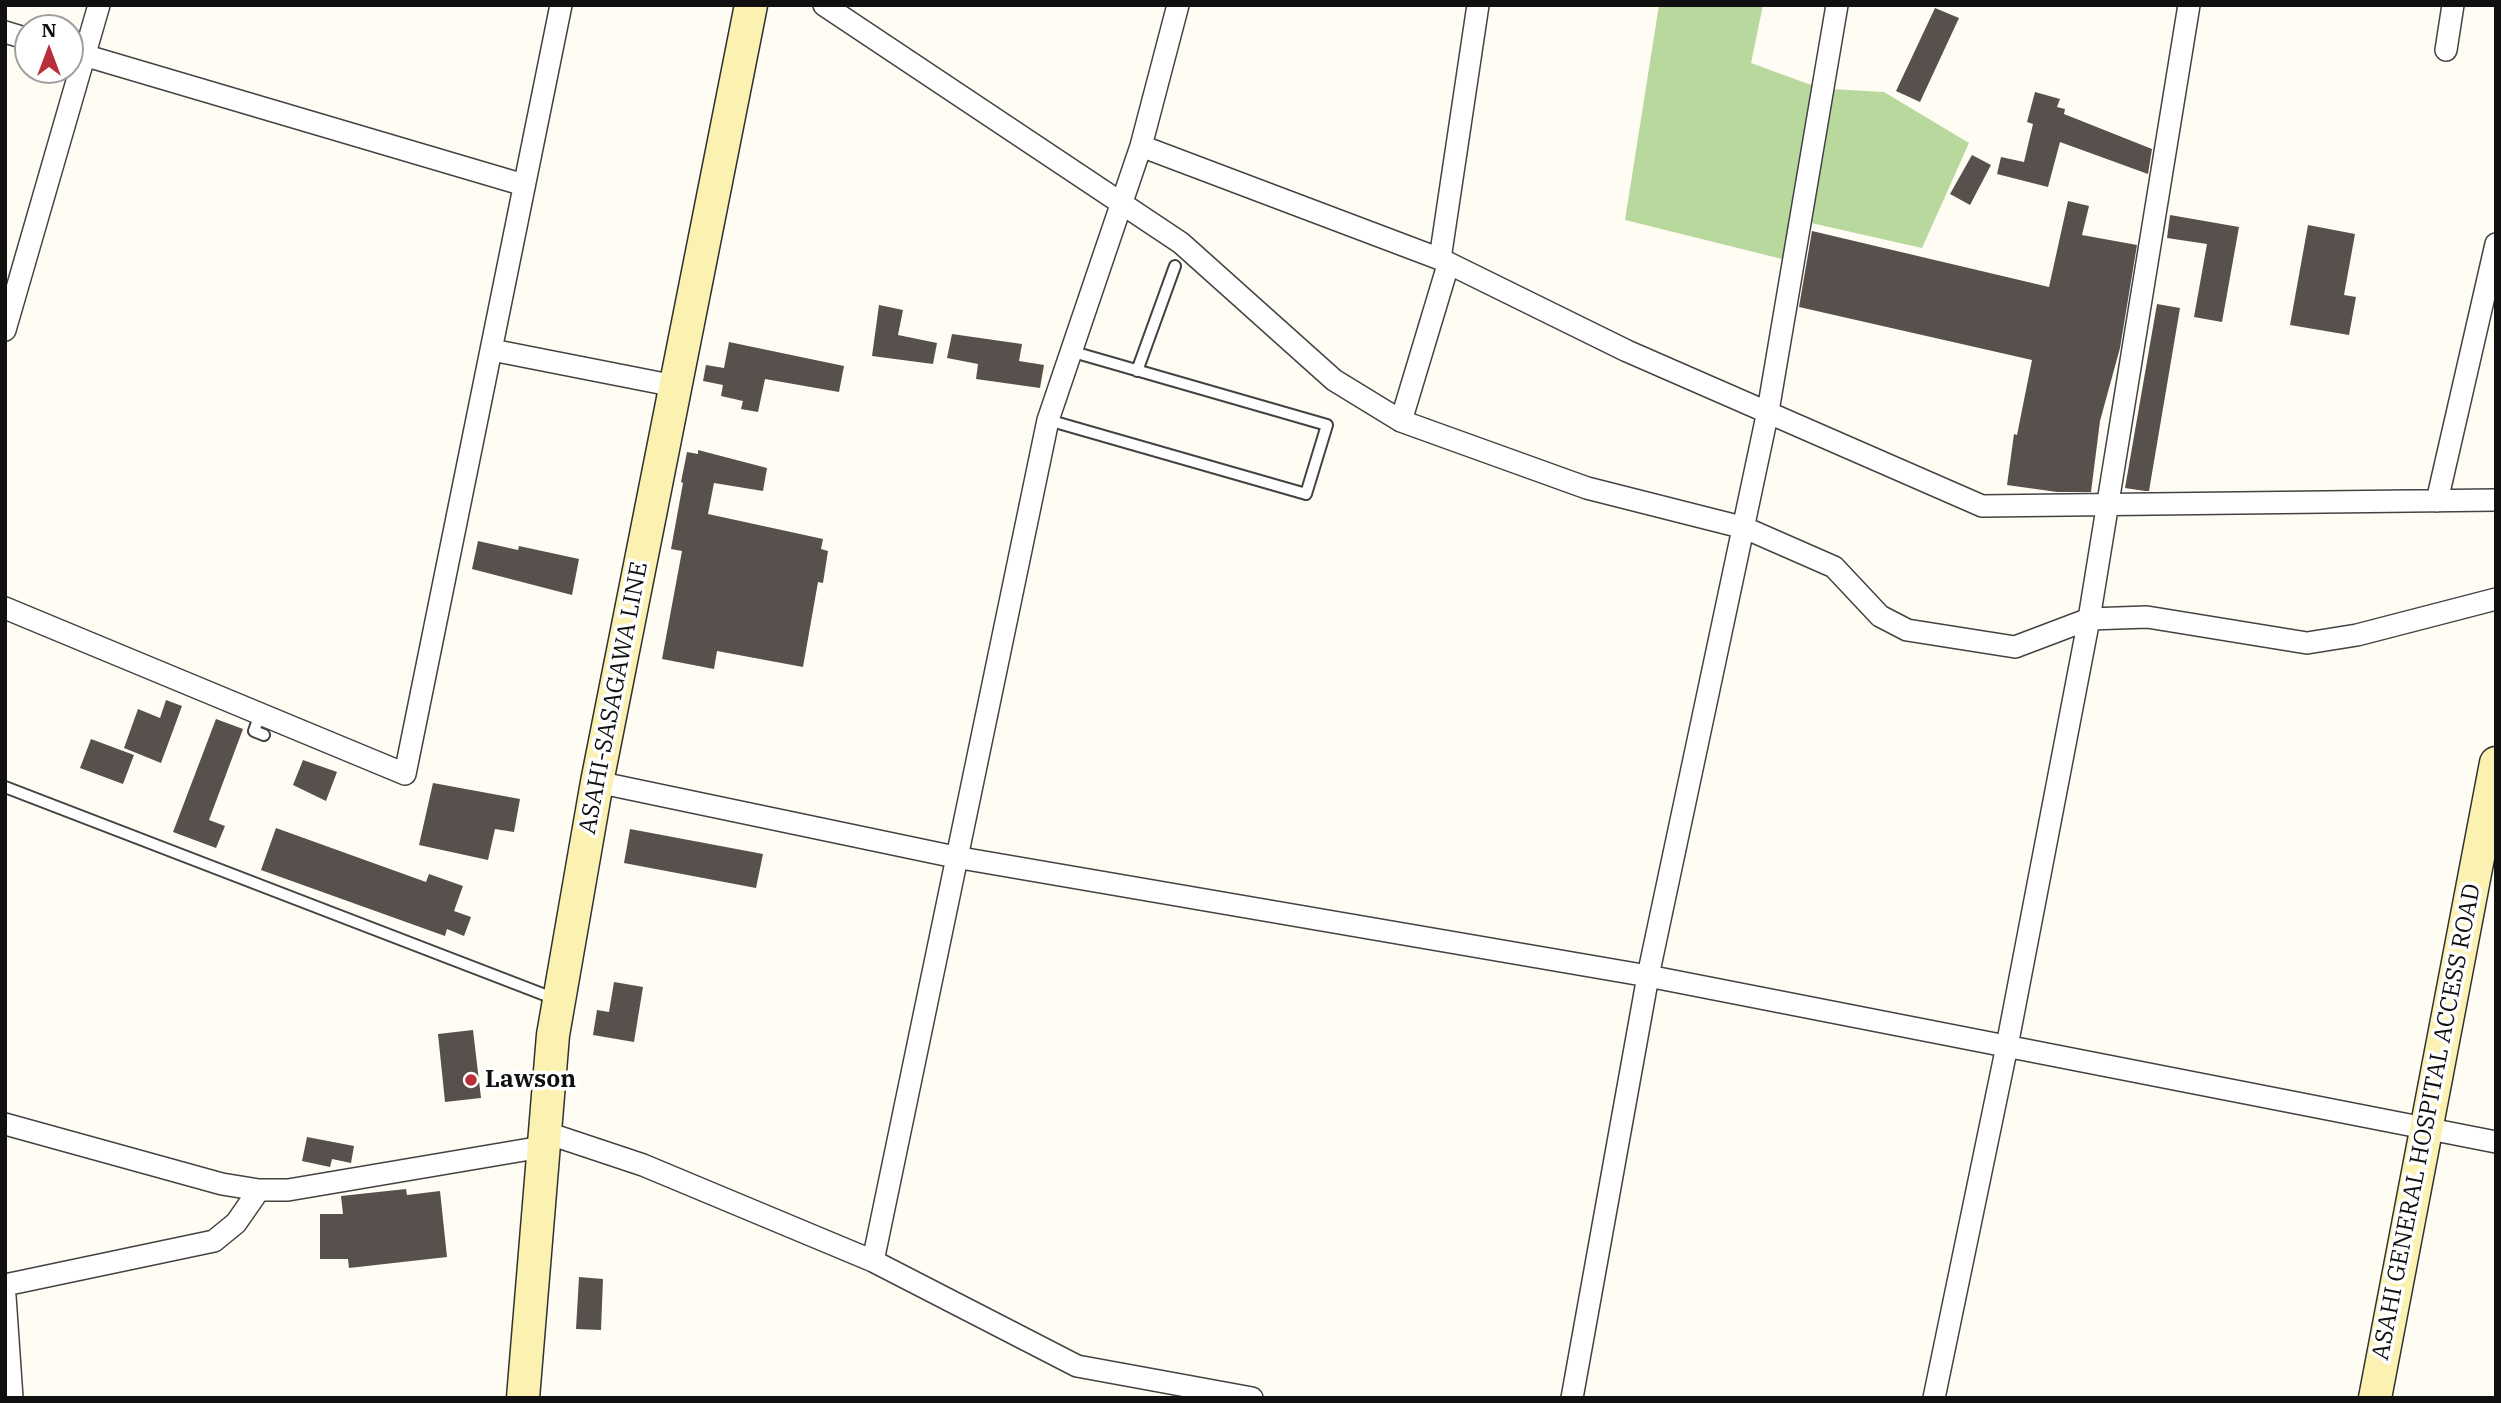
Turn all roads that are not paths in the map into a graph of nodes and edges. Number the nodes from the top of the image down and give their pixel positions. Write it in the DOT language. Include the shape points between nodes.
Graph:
graph roads {
  1 [pos="99,5"];
  2 [pos="561,5"];
  3 [pos="751,5"];
  4 [pos="824,5"];
  5 [pos="1178,5"];
  6 [pos="1478,5"];
  7 [pos="1837,5"];
  8 [pos="2189,5"];
  9 [pos="2453,5"];
  10 [pos="84,38"];
  11 [pos="2446,50"];
  12 [pos="84,55"];
  13 [pos="69,84"];
  14 [pos="1141,146"];
  15 [pos="524,185"];
  16 [pos="1121,200"];
  17 [pos="2496,244"];
  18 [pos="1444,262"];
  19 [pos="1175,266"];
  20 [pos="5,330"];
  21 [pos="492,349"];
  22 [pos="1070,351"];
  23 [pos="1138,370"];
  24 [pos="675,386"];
  25 [pos="1768,411"];
  26 [pos="1048,420"];
  27 [pos="1401,421"];
  28 [pos="2496,500"];
  29 [pos="2437,501"];
  30 [pos="2109,506"];
  31 [pos="1745,528"];
  32 [pos="2496,599"];
  33 [pos="5,608"];
  34 [pos="2089,619"];
  35 [pos="2496,764"];
  36 [pos="597,782"];
  37 [pos="5,787"];
  38 [pos="955,857"];
  39 [pos="1648,976"];
  40 [pos="559,1001"];
  41 [pos="2007,1046"];
  42 [pos="5,1124"];
  43 [pos="2424,1128"];
  44 [pos="543,1140"];
  45 [pos="2496,1142"];
  46 [pos="260,1190"];
  47 [pos="873,1261"];
  48 [pos="5,1285"];
  49 [pos="5,1296"];
  50 [pos="12,1398"];
  51 [pos="523,1398"];
  52 [pos="1252,1398"];
  53 [pos="1572,1398"];
  54 [pos="1934,1398"];
  55 [pos="2375,1398"];
  1 -- 10 [label="street"];
  2 -- 15 [label="street"];
  3 -- 24 [label="main road, ASAHI-SASAGAWA LINE"];
  4 -- 16 [label="street"];
  5 -- 14 [label="street"];
  6 -- 18 [label="street"];
  7 -- 25 [label="street"];
  8 -- 30 [label="street"];
  9 -- 11 [label="street"];
  12 -- 15 [label="street"];
  13 -- 20 [label="street"];
  14 -- 16 [label="street"];
  14 -- 18 [label="street"];
  15 -- 21 [label="street"];
  16 -- 22 [label="street"];
  16 -- 27 [label="street" via="1181,243 1334,380"];
  17 -- 29 [label="street"];
  18 -- 25 [label="street" via="1627,351"];
  18 -- 27 [label="street"];
  19 -- 23 [label="lane"];
  21 -- 24 [label="street"];
  21 -- 33 [label="street" via="405,774 262,724"];
  22 -- 23 [label="lane"];
  22 -- 26 [label="street"];
  23 -- 26 [label="lane" via="1326,425 1306,494"];
  24 -- 36 [label="main road, ASAHI-SASAGAWA LINE"];
  25 -- 30 [label="street" via="1982,506"];
  25 -- 31 [label="street"];
  26 -- 38 [label="street"];
  27 -- 31 [label="street" via="1587,488"];
  28 -- 29 [label="street"];
  29 -- 30 [label="street"];
  30 -- 34 [label="street"];
  31 -- 34 [label="street" via="1834,567 1880,616 1907,630 2015,647"];
  31 -- 39 [label="street"];
  32 -- 34 [label="street" via="2357,635 2307,642 2147,617"];
  34 -- 41 [label="street"];
  35 -- 43 [label="main road, ASAHI GENERAL HOSPITAL ACCESS ROAD"];
  36 -- 38 [label="street"];
  36 -- 40 [label="main road, ASAHI-SASAGAWA LINE"];
  37 -- 40 [label="lane"];
  38 -- 39 [label="street"];
  38 -- 47 [label="street"];
  39 -- 41 [label="street"];
  39 -- 53 [label="street"];
  40 -- 44 [label="main road, ASAHI-SASAGAWA LINE"];
  41 -- 43 [label="street"];
  41 -- 54 [label="street"];
  42 -- 46 [label="street" via="222,1184"];
  43 -- 45 [label="street"];
  43 -- 55 [label="main road, ASAHI GENERAL HOSPITAL ACCESS ROAD"];
  44 -- 46 [label="street" via="288,1190"];
  44 -- 47 [label="street" via="643,1165"];
  44 -- 51 [label="main road, ASAHI-SASAGAWA LINE"];
  46 -- 48 [label="street" via="236,1223 214,1241"];
  47 -- 52 [label="street" via="1077,1366"];
  49 -- 50 [label="street"];
}
